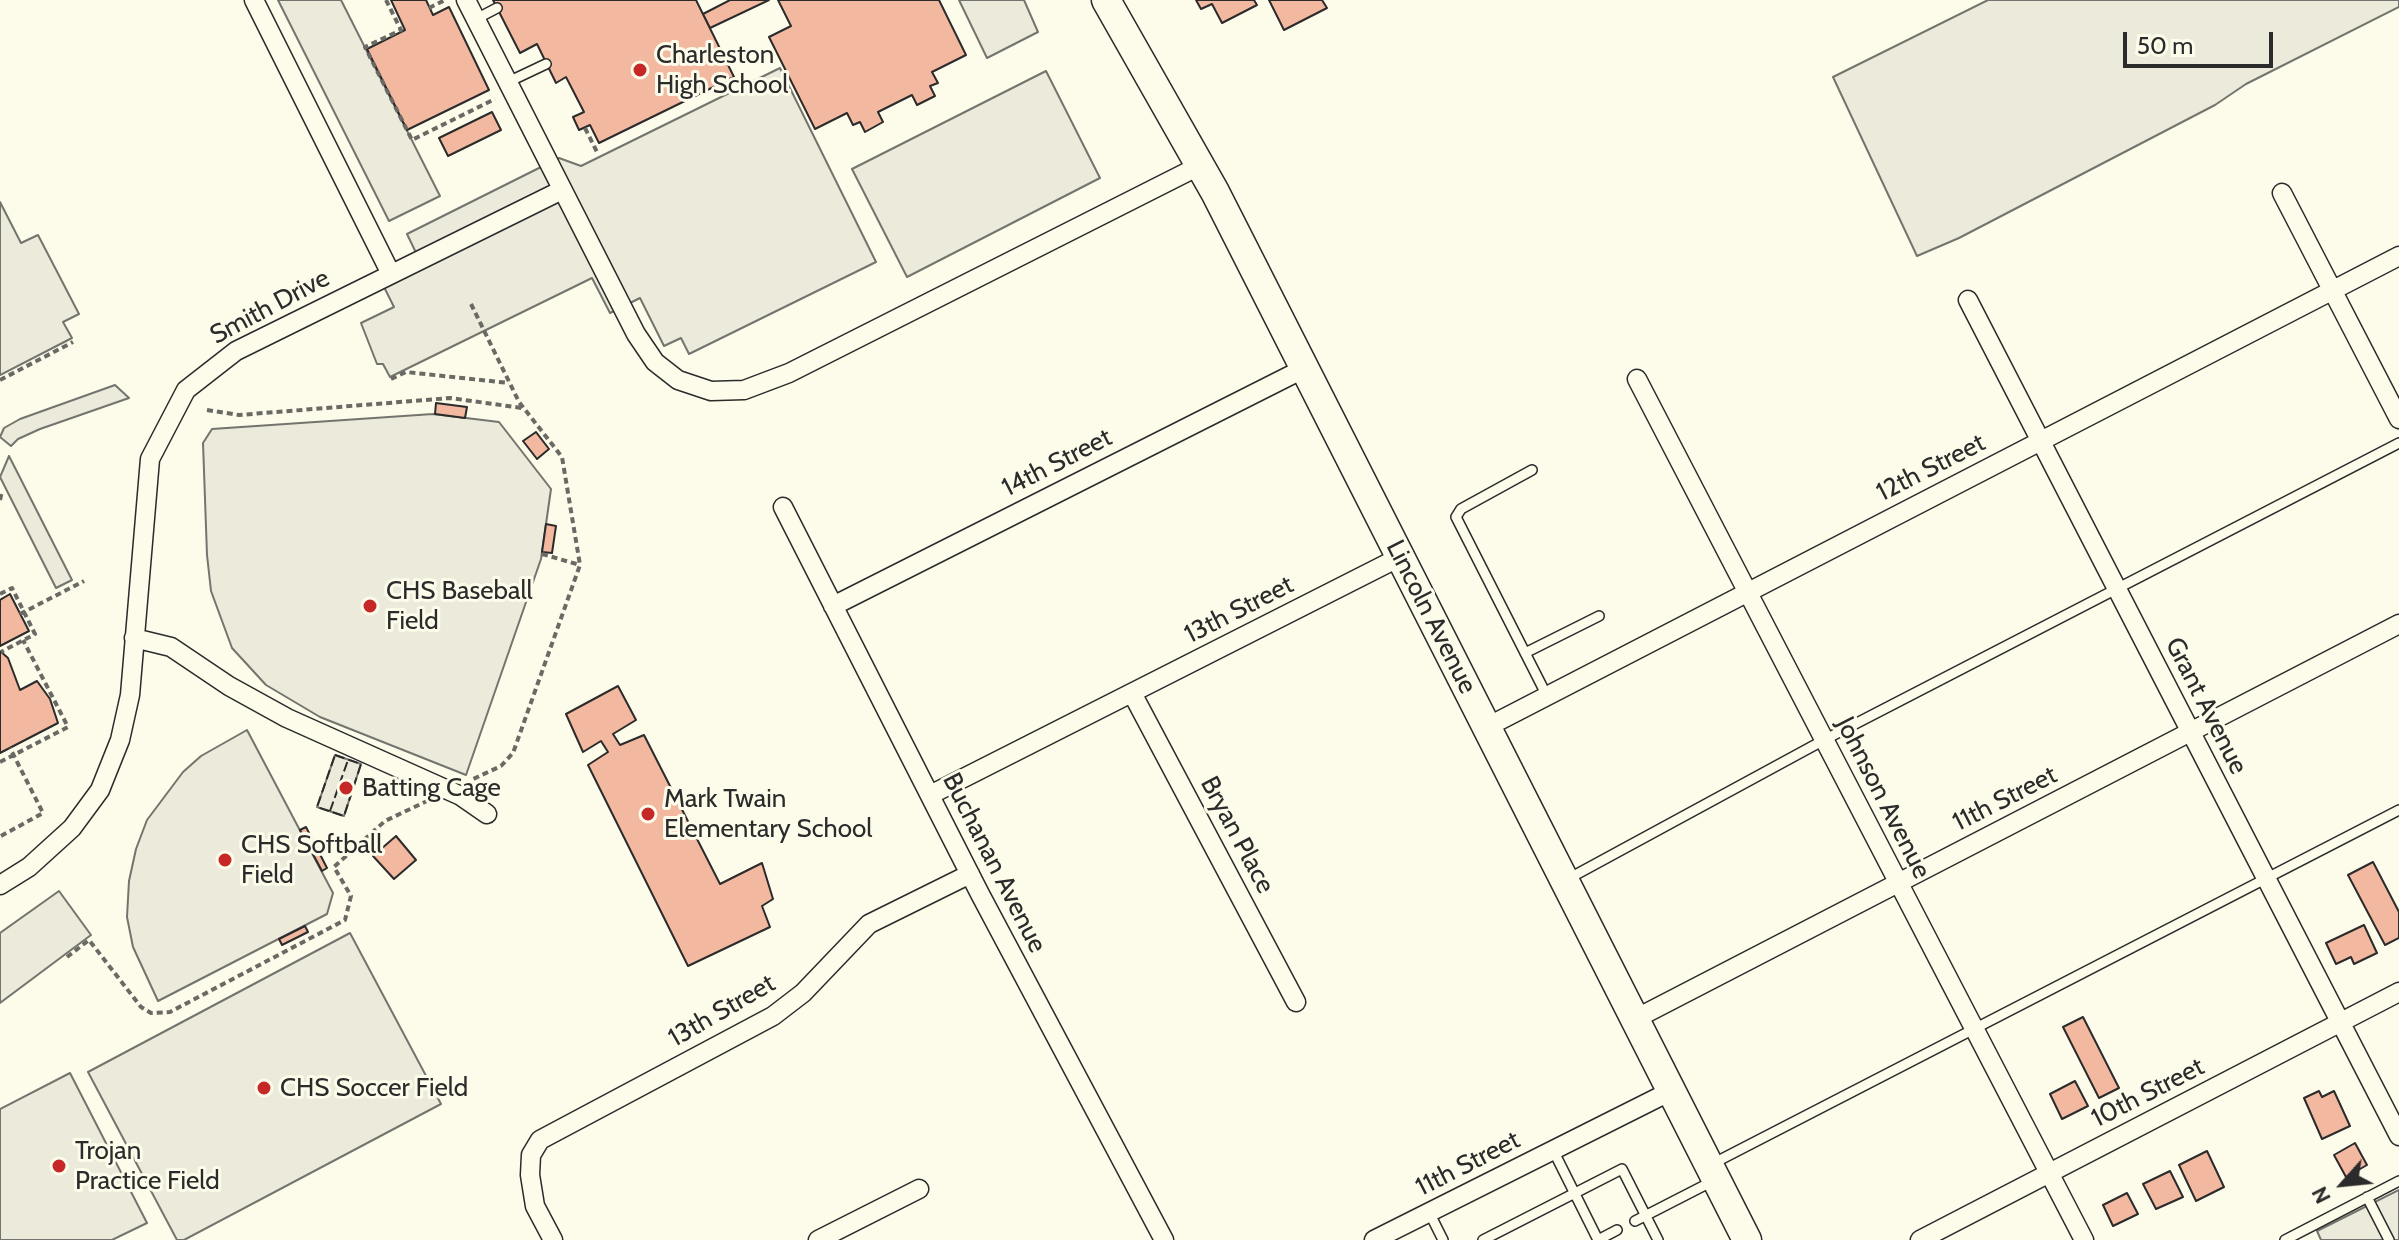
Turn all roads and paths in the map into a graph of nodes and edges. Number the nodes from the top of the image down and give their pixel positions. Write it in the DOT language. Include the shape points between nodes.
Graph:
graph roads {
  1 [pos="254,0"];
  2 [pos="386,0"];
  3 [pos="430,0"];
  4 [pos="445,0"];
  5 [pos="466,0"];
  6 [pos="1106,0"];
  7 [pos="497,8"];
  8 [pos="476,19"];
  9 [pos="546,64"];
  10 [pos="504,89"];
  11 [pos="585,128"];
  12 [pos="598,154"];
  13 [pos="1201,165"];
  14 [pos="562,190"];
  15 [pos="2282,193"];
  16 [pos="2399,256"];
  17 [pos="391,274"];
  18 [pos="2333,290"];
  19 [pos="1968,300"];
  20 [pos="471,304"];
  21 [pos="73,342"];
  22 [pos="1305,368"];
  23 [pos="391,379"];
  24 [pos="1637,379"];
  25 [pos="0,380"];
  26 [pos="509,383"];
  27 [pos="524,408"];
  28 [pos="207,410"];
  29 [pos="2399,419"];
  30 [pos="2040,441"];
  31 [pos="2399,443"];
  32 [pos="1532,470"];
  33 [pos="2,491"];
  34 [pos="0,500"];
  35 [pos="783,507"];
  36 [pos="542,554"];
  37 [pos="1400,557"];
  38 [pos="580,565"];
  39 [pos="84,581"];
  40 [pos="2116,589"];
  41 [pos="1748,593"];
  42 [pos="0,594"];
  43 [pos="833,606"];
  44 [pos="22,613"];
  45 [pos="1599,616"];
  46 [pos="2399,624"];
  47 [pos="134,638"];
  48 [pos="23,640"];
  49 [pos="1,652"];
  50 [pos="1525,653"];
  51 [pos="1132,693"];
  52 [pos="1547,696"];
  53 [pos="1487,727"];
  54 [pos="2190,732"];
  55 [pos="1824,740"];
  56 [pos="10,748"];
  57 [pos="13,755"];
  58 [pos="0,762"];
  59 [pos="450,790"];
  60 [pos="930,795"];
  61 [pos="2399,810"];
  62 [pos="487,814"];
  63 [pos="1,836"];
  64 [pos="970,874"];
  65 [pos="2267,880"];
  66 [pos="1565,881"];
  67 [pos="1898,883"];
  68 [pos="0,885"];
  69 [pos="67,957"];
  70 [pos="2399,992"];
  71 [pos="1296,1002"];
  72 [pos="1635,1019"];
  73 [pos="2340,1023"];
  74 [pos="1974,1029"];
  75 [pos="1671,1091"];
  76 [pos="2399,1136"];
  77 [pos="1553,1150"];
  78 [pos="1713,1173"];
  79 [pos="2049,1173"];
  80 [pos="2399,1181"];
  81 [pos="919,1189"];
  82 [pos="1575,1194"];
  83 [pos="2367,1197"];
  84 [pos="1429,1212"];
  85 [pos="1646,1215"];
  86 [pos="1635,1221"];
  87 [pos="1617,1230"];
  88 [pos="1655,1239"];
  89 [pos="553,1240"];
  90 [pos="818,1240"];
  91 [pos="1164,1240"];
  92 [pos="1374,1240"];
  93 [pos="1443,1240"];
  94 [pos="1483,1240"];
  95 [pos="1747,1240"];
  96 [pos="1920,1240"];
  97 [pos="2084,1240"];
  98 [pos="2285,1240"];
  99 [pos="2389,1240"];
  1 -- 17 [label="street"];
  2 -- 10 [label="path" via="401,30 365,47 412,140"];
  3 -- 4 [label="path" via="431,7"];
  5 -- 8 [label="street"];
  6 -- 13 [label="main road, Lincoln Avenue"];
  7 -- 8 [label="lane"];
  8 -- 10 [label="street"];
  9 -- 10 [label="lane"];
  10 -- 14 [label="street"];
  11 -- 12 [label="path"];
  13 -- 14 [label="street" via="789,373 744,390 711,391 678,380 655,362"];
  13 -- 22 [label="main road, Lincoln Avenue"];
  14 -- 17 [label="street, Smith Drive"];
  15 -- 18 [label="street"];
  16 -- 18 [label="street, 12th Street"];
  17 -- 47 [label="street, Smith Drive" via="236,351 186,390 150,459"];
  18 -- 29 [label="street"];
  18 -- 30 [label="street, 12th Street"];
  19 -- 30 [label="street, Grant Avenue"];
  20 -- 26 [label="path"];
  21 -- 25 [label="path"];
  22 -- 37 [label="main road, Lincoln Avenue"];
  22 -- 43 [label="street, 14th Street"];
  23 -- 26 [label="path" via="406,372"];
  24 -- 41 [label="street, Johnson Avenue"];
  26 -- 27 [label="path"];
  27 -- 28 [label="path" via="450,398 239,415"];
  27 -- 38 [label="path" via="562,457"];
  30 -- 40 [label="street, Grant Avenue"];
  30 -- 41 [label="street, 12th Street"];
  31 -- 40 [label="lane"];
  32 -- 50 [label="lane" via="1461,509 1456,517"];
  33 -- 34 [label="path"];
  35 -- 43 [label="street, Buchanan Avenue"];
  36 -- 38 [label="path"];
  37 -- 51 [label="street, 13th Street"];
  37 -- 53 [label="main road, Lincoln Avenue"];
  38 -- 59 [label="path" via="513,753 501,766"];
  39 -- 44 [label="path"];
  40 -- 54 [label="street, Grant Avenue"];
  40 -- 55 [label="lane"];
  41 -- 52 [label="street, 12th Street"];
  41 -- 55 [label="street, Johnson Avenue"];
  42 -- 44 [label="path" via="12,588"];
  43 -- 60 [label="street, Buchanan Avenue"];
  44 -- 48 [label="path" via="35,634"];
  45 -- 50 [label="lane"];
  46 -- 54 [label="street, 11th Street"];
  47 -- 59 [label="street" via="171,647 287,718"];
  47 -- 68 [label="street, Smith Drive" via="120,740 100,790 72,828"];
  48 -- 49 [label="path"];
  48 -- 57 [label="path" via="68,727"];
  50 -- 52 [label="lane"];
  51 -- 60 [label="street, 13th Street"];
  51 -- 71 [label="street, Bryan Place"];
  52 -- 53 [label="street, 12th Street"];
  53 -- 66 [label="main road, Lincoln Avenue"];
  54 -- 65 [label="street, Grant Avenue"];
  54 -- 67 [label="street, 11th Street"];
  55 -- 66 [label="lane"];
  55 -- 67 [label="street, Johnson Avenue"];
  56 -- 57 [label="path"];
  57 -- 58 [label="path"];
  57 -- 63 [label="path" via="43,813"];
  59 -- 62 [label="street"];
  59 -- 69 [label="path" via="385,821 334,867 351,896 345,920 170,1012 151,1013 141,1007 89,940"];
  60 -- 64 [label="street, Buchanan Avenue"];
  61 -- 65 [label="lane"];
  64 -- 89 [label="street, 13th Street" via="869,924 803,993 773,1016 540,1140 531,1155 530,1175 535,1206"];
  64 -- 91 [label="street, Buchanan Avenue"];
  65 -- 73 [label="street, Grant Avenue"];
  65 -- 74 [label="lane"];
  66 -- 72 [label="main road, Lincoln Avenue"];
  67 -- 72 [label="street, 11th Street"];
  67 -- 74 [label="street, Johnson Avenue"];
  70 -- 73 [label="street, 10th Street"];
  72 -- 75 [label="main road, Lincoln Avenue"];
  73 -- 76 [label="street, Grant Avenue"];
  73 -- 79 [label="street, 10th Street"];
  74 -- 78 [label="lane"];
  74 -- 79 [label="street, Johnson Avenue"];
  75 -- 77 [label="street, 11th Street"];
  75 -- 78 [label="main road, Lincoln Avenue"];
  77 -- 82 [label="lane"];
  77 -- 84 [label="street, 11th Street"];
  78 -- 85 [label="lane"];
  78 -- 95 [label="main road, Lincoln Avenue"];
  79 -- 96 [label="street, 10th Street"];
  79 -- 97 [label="street, Johnson Avenue"];
  80 -- 83 [label="lane"];
  81 -- 90 [label="street"];
  82 -- 85 [label="lane" via="1622,1169"];
  82 -- 87 [label="lane" via="1598,1240"];
  82 -- 94 [label="lane"];
  83 -- 98 [label="lane"];
  83 -- 99 [label="lane"];
  84 -- 92 [label="street, 11th Street"];
  84 -- 93 [label="lane"];
  85 -- 86 [label="lane"];
  85 -- 88 [label="lane"];
}
